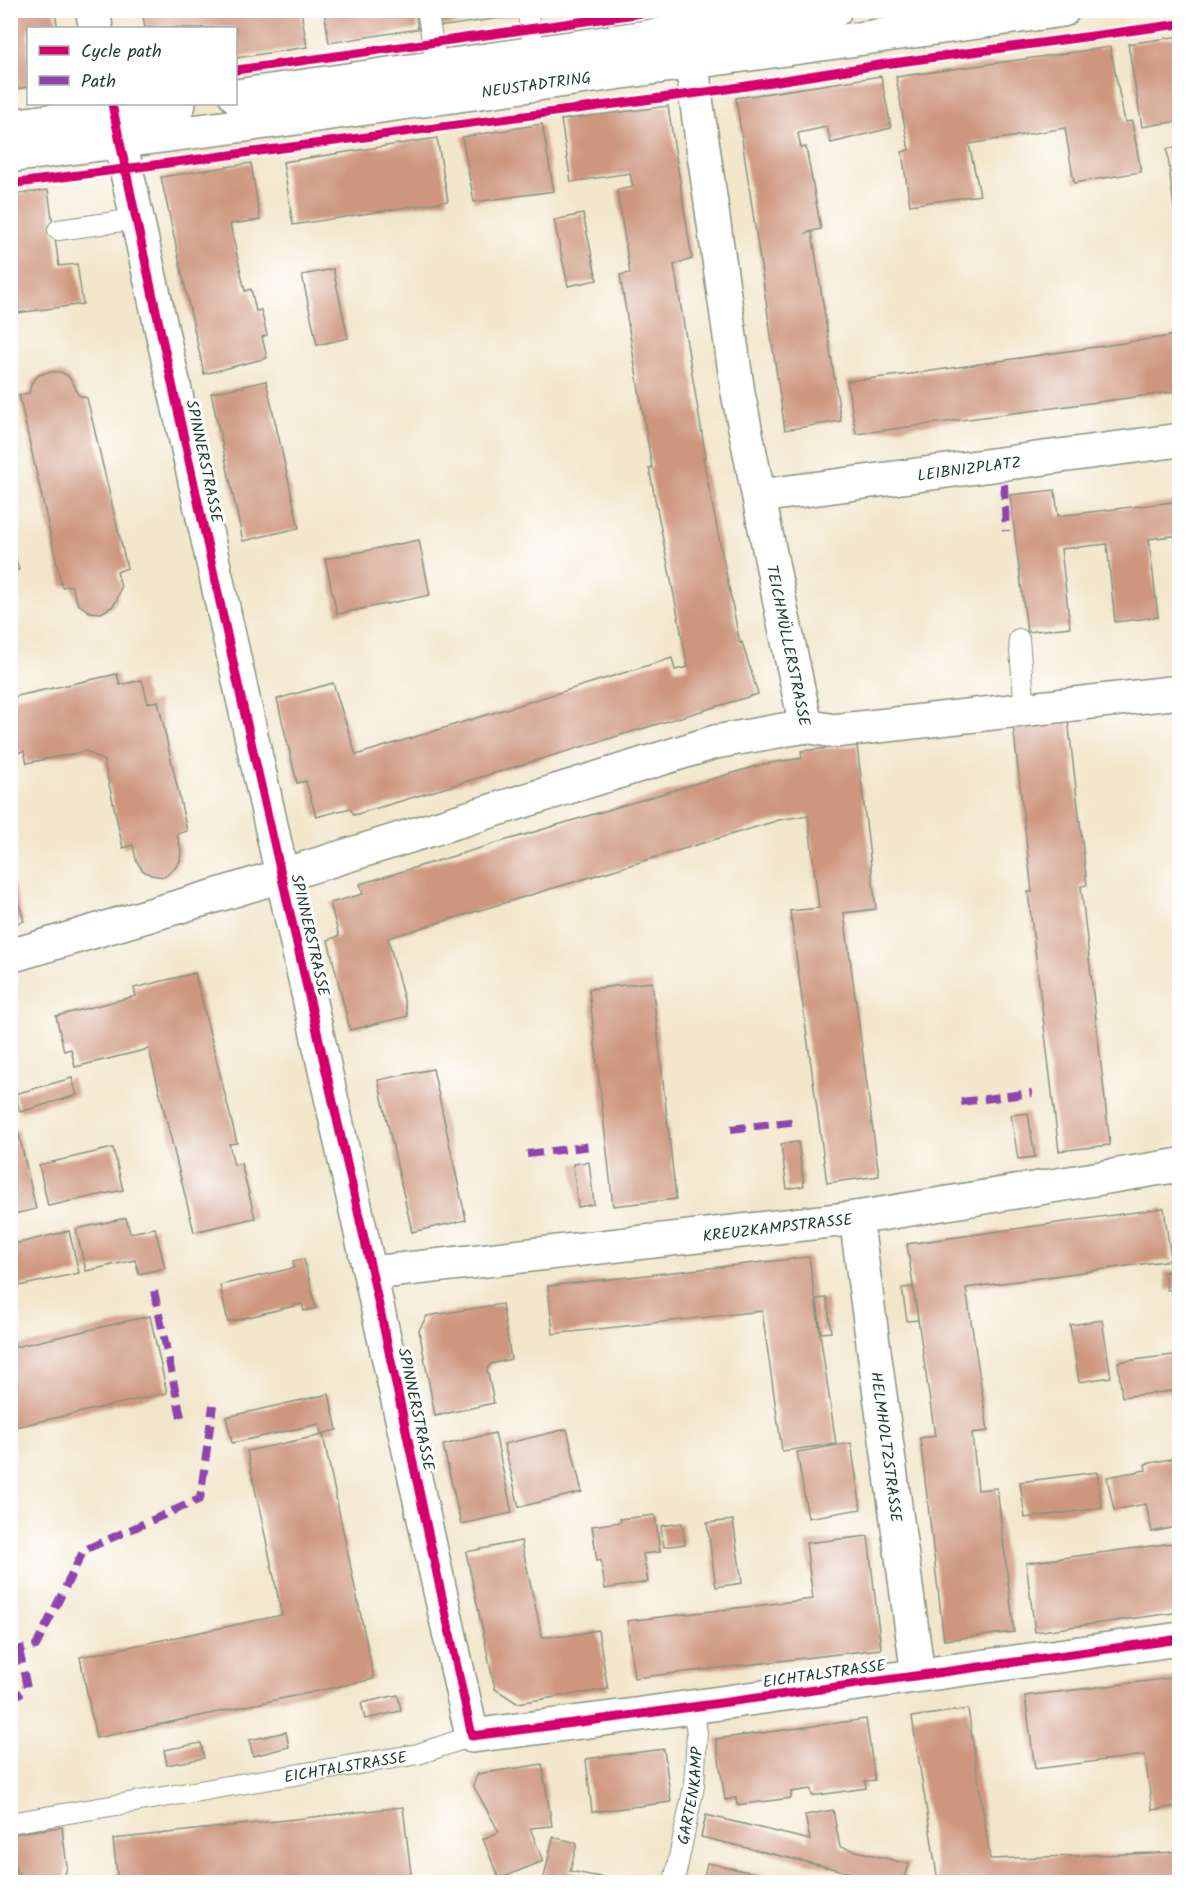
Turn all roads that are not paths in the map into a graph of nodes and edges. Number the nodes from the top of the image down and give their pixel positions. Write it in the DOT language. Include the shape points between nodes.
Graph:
graph roads {
  1 [pos="92,10"];
  2 [pos="427,10"];
  3 [pos="527,10"];
  4 [pos="835,10"];
  5 [pos="1063,10"];
  6 [pos="96,27"];
  7 [pos="689,35"];
  8 [pos="535,54"];
  9 [pos="437,68"];
  10 [pos="237,96"];
  11 [pos="175,105"];
  12 [pos="115,119"];
  13 [pos="10,126"];
  14 [pos="10,156"];
  15 [pos="136,219"];
  16 [pos="58,230"];
  17 [pos="1179,440"];
  18 [pos="759,496"];
  19 [pos="1019,639"];
  20 [pos="1179,692"];
  21 [pos="1025,710"];
  22 [pos="806,726"];
  23 [pos="282,875"];
  24 [pos="10,956"];
  25 [pos="1179,1165"];
  26 [pos="856,1218"];
  27 [pos="372,1273"];
  28 [pos="1179,1639"];
  29 [pos="918,1675"];
  30 [pos="693,1707"];
  31 [pos="472,1736"];
  32 [pos="10,1824"];
  33 [pos="674,1882"];
  1 -- 6 [label="street"];
  2 -- 9 [label="lane"];
  3 -- 8 [label="lane"];
  4 -- 7 [label="street, NEUSTADTRING"];
  5 -- 7 [label="street, NEUSTADTRING"];
  7 -- 8 [label="street, NEUSTADTRING"];
  7 -- 12 [label="street, NEUSTADTRING" via="275,121"];
  7 -- 18 [label="street, TEICHMÜLLERSTRASSE" via="738,393"];
  8 -- 9 [label="street, NEUSTADTRING"];
  9 -- 10 [label="street, NEUSTADTRING"];
  11 -- 12 [label="street, NEUSTADTRING"];
  12 -- 13 [label="street, NEUSTADTRING"];
  12 -- 14 [label="street, NEUSTADTRING"];
  12 -- 15 [label="street, SPINNERSTRASSE"];
  15 -- 16 [label="lane"];
  15 -- 23 [label="street, SPINNERSTRASSE"];
  17 -- 18 [label="street, LEIBNIZPLATZ"];
  18 -- 22 [label="street, TEICHMÜLLERSTRASSE"];
  19 -- 21 [label="lane"];
  20 -- 21 [label="street"];
  21 -- 22 [label="street" via="834,731"];
  22 -- 23 [label="street, TEICHMÜLLERSTRASSE" via="716,742"];
  23 -- 24 [label="street, SPINNERSTRASSE"];
  23 -- 27 [label="street, SPINNERSTRASSE"];
  25 -- 26 [label="street, KREUZKAMPSTRASSE"];
  26 -- 27 [label="street, KREUZKAMPSTRASSE"];
  26 -- 29 [label="street, HELMHOLTZSTRASSE"];
  27 -- 31 [label="street, SPINNERSTRASSE"];
  28 -- 29 [label="street, EICHTALSTRASSE"];
  29 -- 30 [label="street, EICHTALSTRASSE"];
  30 -- 31 [label="street, EICHTALSTRASSE"];
  30 -- 33 [label="lane, GARTENKAMP" via="697,1733 694,1786"];
  31 -- 32 [label="lane, EICHTALSTRASSE" via="418,1754"];
}
